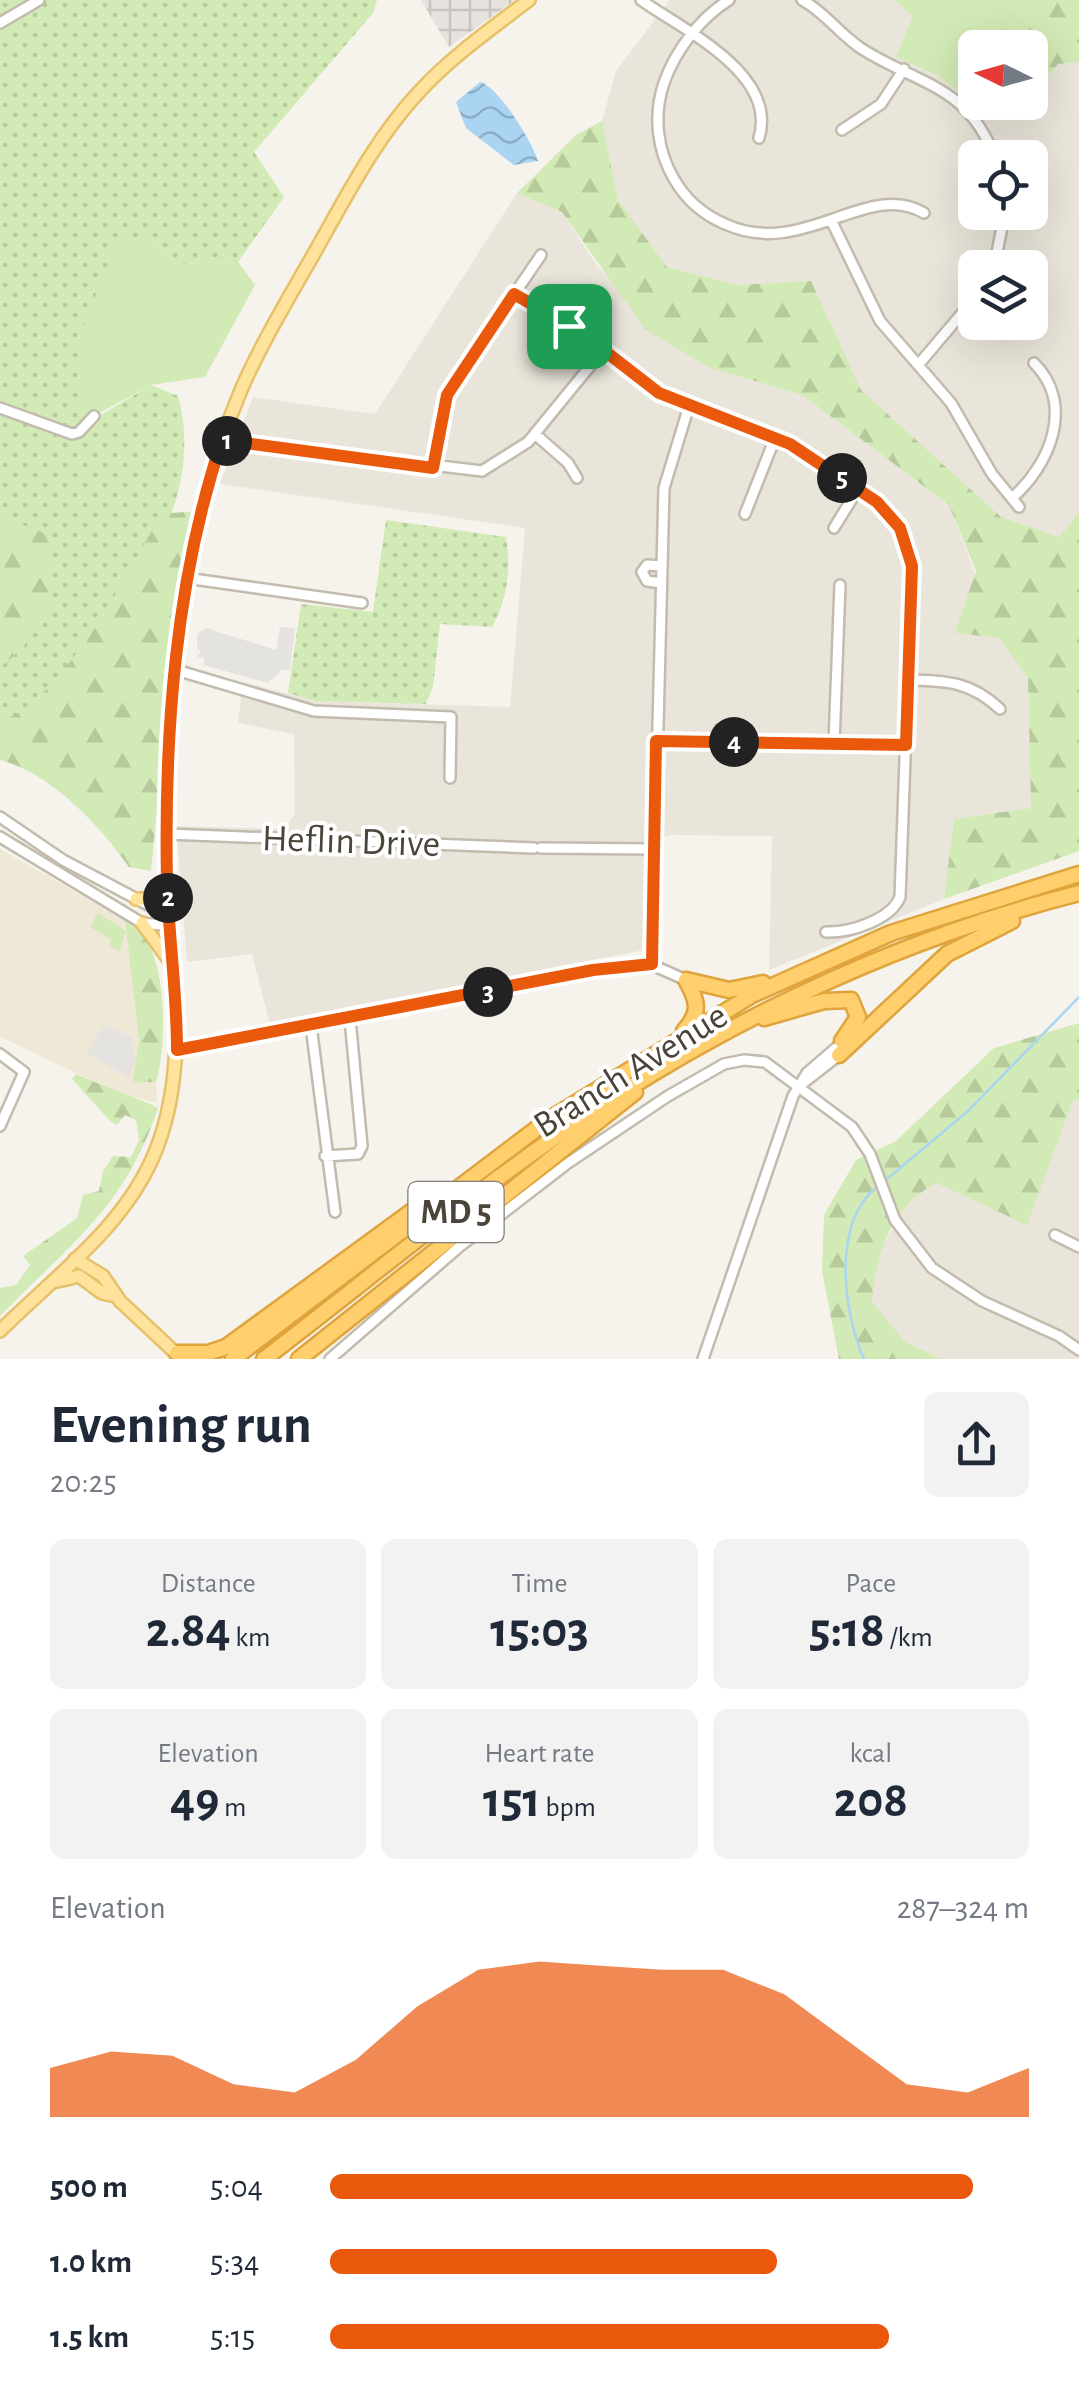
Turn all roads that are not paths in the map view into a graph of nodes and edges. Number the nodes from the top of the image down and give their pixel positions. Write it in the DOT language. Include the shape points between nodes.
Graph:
graph roads {
  1 [pos="39,0"];
  2 [pos="529,0"];
  3 [pos="641,0"];
  4 [pos="729,0"];
  5 [pos="802,0"];
  6 [pos="0,23"];
  7 [pos="691,36"];
  8 [pos="904,69"];
  9 [pos="842,130"];
  10 [pos="759,138"];
  11 [pos="986,140"];
  12 [pos="924,213"];
  13 [pos="831,220"];
  14 [pos="541,255"];
  15 [pos="514,294"];
  16 [pos="958,318"];
  17 [pos="604,349"];
  18 [pos="1034,363"];
  19 [pos="919,364"];
  20 [pos="690,406"];
  21 [pos="0,408"];
  22 [pos="94,416"];
  23 [pos="534,434"];
  24 [pos="775,438"];
  25 [pos="222,440"];
  26 [pos="433,468"];
  27 [pos="577,478"];
  28 [pos="858,490"];
  29 [pos="1012,498"];
  30 [pos="1019,507"];
  31 [pos="745,514"];
  32 [pos="834,528"];
  33 [pos="662,566"];
  34 [pos="186,578"];
  35 [pos="661,583"];
  36 [pos="840,585"];
  37 [pos="362,603"];
  38 [pos="176,670"];
  39 [pos="908,680"];
  40 [pos="1000,709"];
  41 [pos="656,741"];
  42 [pos="834,743"];
  43 [pos="906,745"];
  44 [pos="450,778"];
  45 [pos="0,817"];
  46 [pos="167,834"];
  47 [pos="0,837"];
  48 [pos="654,849"];
  49 [pos="1079,874"];
  50 [pos="168,885"];
  51 [pos="1073,894"];
  52 [pos="136,899"];
  53 [pos="168,916"];
  54 [pos="142,923"];
  55 [pos="826,932"];
  56 [pos="821,963"];
  57 [pos="652,964"];
  58 [pos="172,966"];
  59 [pos="686,980"];
  60 [pos="350,1019"];
  61 [pos="739,1024"];
  62 [pos="311,1026"];
  63 [pos="666,1049"];
  64 [pos="177,1050"];
  65 [pos="837,1051"];
  66 [pos="0,1054"];
  67 [pos="654,1073"];
  68 [pos="799,1086"];
  69 [pos="0,1126"];
  70 [pos="325,1156"];
  71 [pos="334,1212"];
  72 [pos="102,1234"];
  73 [pos="1055,1235"];
  74 [pos="1079,1246"];
  75 [pos="74,1259"];
  76 [pos="93,1268"];
  77 [pos="88,1283"];
  78 [pos="49,1284"];
  79 [pos="116,1296"];
  80 [pos="0,1331"];
  81 [pos="1079,1350"];
  82 [pos="225,1355"];
  83 [pos="180,1356"];
  84 [pos="264,1359"];
  85 [pos="299,1359"];
  86 [pos="330,1359"];
  87 [pos="703,1359"];
  1 -- 6 [label="street"];
  2 -- 25 [label="main road" via="465,49 388,130 274,322"];
  3 -- 7 [label="street"];
  4 -- 7 [label="street"];
  5 -- 8 [label="street" via="856,44"];
  7 -- 10 [label="street" via="748,81 762,110"];
  7 -- 13 [label="street" via="668,74 658,108 660,146 677,184 704,213 748,232 784,235"];
  8 -- 9 [label="street" via="880,104"];
  8 -- 11 [label="street" via="960,102"];
  12 -- 13 [label="street" via="889,205"];
  13 -- 19 [label="street" via="871,306"];
  14 -- 15 [label="street"];
  15 -- 17 [label="street"];
  15 -- 26 [label="street" via="447,395"];
  16 -- 19 [label="street"];
  17 -- 20 [label="street" via="659,393"];
  17 -- 23 [label="street"];
  18 -- 29 [label="street" via="1048,390 1053,437 1044,465"];
  19 -- 29 [label="street"];
  20 -- 24 [label="street"];
  20 -- 33 [label="street" via="664,480"];
  21 -- 22 [label="street" via="72,434"];
  23 -- 26 [label="street" via="514,455 482,471"];
  23 -- 27 [label="street"];
  24 -- 28 [label="street"];
  24 -- 31 [label="street"];
  25 -- 26 [label="street"];
  25 -- 34 [label="main road"];
  28 -- 32 [label="street"];
  28 -- 39 [label="street" via="892,516 910,550"];
  29 -- 30 [label="street"];
  33 -- 35 [label="street"];
  33 -- 35 [label="street" via="647,565 642,572 647,582"];
  34 -- 37 [label="street"];
  34 -- 38 [label="main road"];
  35 -- 41 [label="street"];
  36 -- 42 [label="street"];
  38 -- 44 [label="street" via="305,709 451,717"];
  38 -- 46 [label="main road"];
  39 -- 40 [label="street" via="962,682"];
  39 -- 43 [label="street"];
  41 -- 42 [label="street"];
  41 -- 48 [label="street"];
  42 -- 43 [label="street"];
  43 -- 55 [label="street" via="900,898 893,910"];
  45 -- 52 [label="street"];
  46 -- 48 [label="street, Heflin Drive"];
  46 -- 50 [label="main road"];
  47 -- 54 [label="street"];
  48 -- 57 [label="street"];
  49 -- 56 [label="highway, Branch Avenue / MD 5" via="892,932"];
  50 -- 52 [label="main road" via="152,899"];
  50 -- 53 [label="main road"];
  51 -- 61 [label="highway, Branch Avenue / MD 5" via="924,942"];
  51 -- 65 [label="highway" via="947,954"];
  52 -- 53 [label="street"];
  53 -- 54 [label="street" via="161,925"];
  53 -- 58 [label="main road"];
  54 -- 58 [label="main road"];
  56 -- 59 [label="highway" via="729,990"];
  56 -- 63 [label="highway, Branch Avenue / MD 5" via="752,995"];
  57 -- 59 [label="street"];
  57 -- 60 [label="street"];
  58 -- 64 [label="main road"];
  59 -- 63 [label="highway" via="698,1004 696,1016"];
  60 -- 62 [label="street"];
  60 -- 70 [label="street" via="362,1146 358,1154"];
  61 -- 65 [label="highway" via="824,1000 850,1000 858,1008 855,1027"];
  61 -- 67 [label="highway, Branch Avenue / MD 5"];
  62 -- 64 [label="street"];
  62 -- 70 [label="street"];
  63 -- 82 [label="highway, Branch Avenue / MD 5" via="400,1220"];
  64 -- 72 [label="main road" via="157,1148 130,1201"];
  65 -- 68 [label="street"];
  66 -- 69 [label="street" via="24,1070"];
  67 -- 84 [label="highway, Branch Avenue / MD 5" via="533,1154"];
  67 -- 85 [label="highway" via="622,1106"];
  68 -- 81 [label="street" via="859,1135 892,1215 926,1262 982,1301"];
  68 -- 86 [label="street" via="765,1062 744,1060 697,1079 525,1195"];
  68 -- 87 [label="street"];
  70 -- 71 [label="street"];
  72 -- 75 [label="main road"];
  72 -- 76 [label="main road"];
  73 -- 74 [label="street"];
  75 -- 76 [label="main road"];
  75 -- 77 [label="main road"];
  75 -- 78 [label="main road"];
  76 -- 79 [label="main road"];
  77 -- 78 [label="main road" via="70,1276"];
  77 -- 79 [label="main road"];
  78 -- 80 [label="main road"];
  79 -- 83 [label="main road"];
  82 -- 83 [label="highway"];
}
